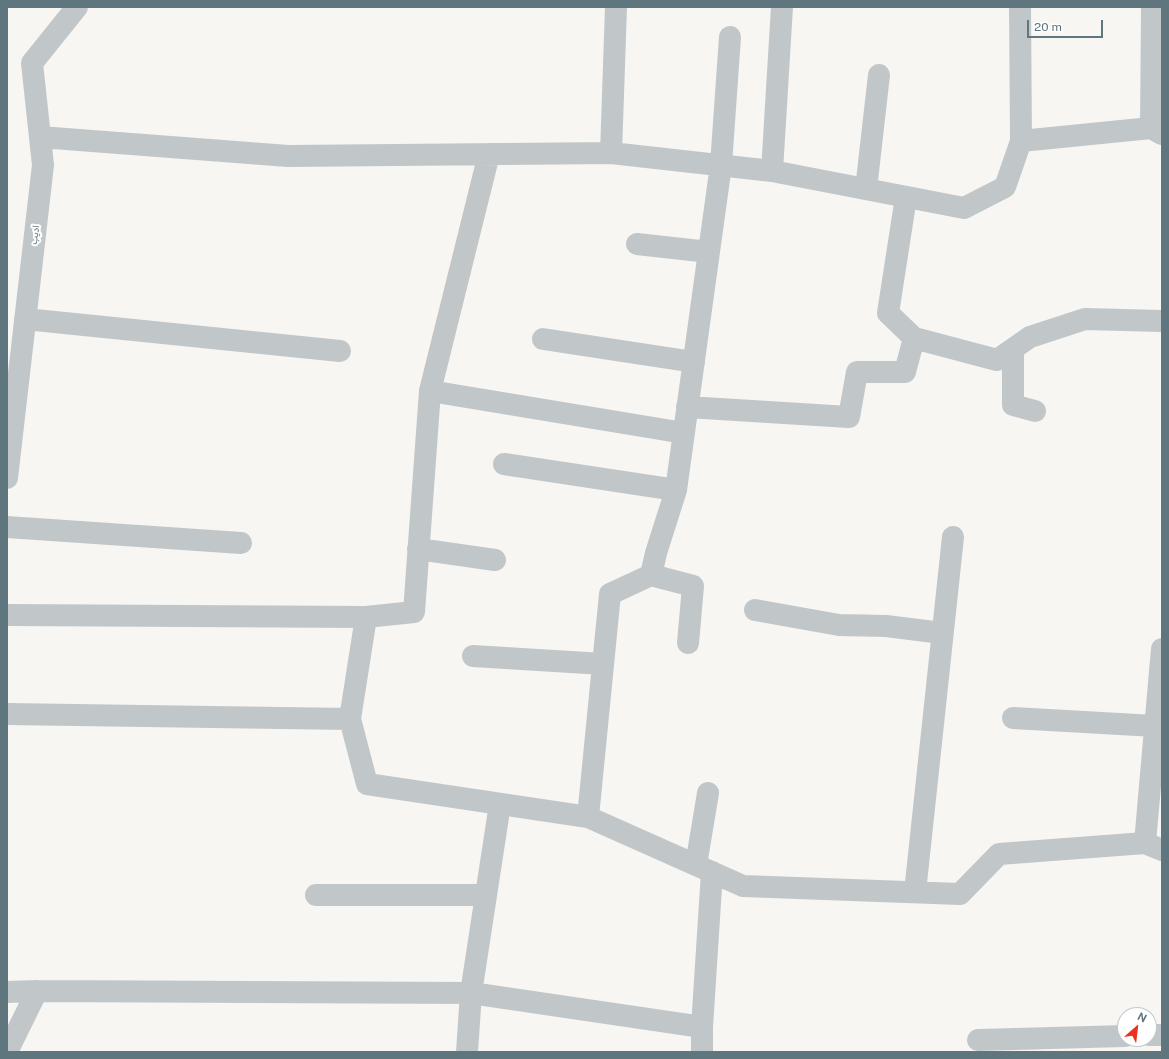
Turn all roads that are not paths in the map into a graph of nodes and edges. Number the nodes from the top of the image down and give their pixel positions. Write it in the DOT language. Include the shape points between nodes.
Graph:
graph roads {
  1 [pos="77,7"];
  2 [pos="616,7"];
  3 [pos="782,7"];
  4 [pos="1020,7"];
  5 [pos="1152,7"];
  6 [pos="730,38"];
  7 [pos="879,75"];
  8 [pos="1156,131"];
  9 [pos="40,136"];
  10 [pos="1021,141"];
  11 [pos="611,153"];
  12 [pos="489,154"];
  13 [pos="721,165"];
  14 [pos="772,171"];
  15 [pos="866,189"];
  16 [pos="906,197"];
  17 [pos="637,244"];
  18 [pos="709,252"];
  19 [pos="25,319"];
  20 [pos="1162,321"];
  21 [pos="914,338"];
  22 [pos="543,339"];
  23 [pos="1013,349"];
  24 [pos="340,351"];
  25 [pos="694,362"];
  26 [pos="430,391"];
  27 [pos="687,407"];
  28 [pos="1036,411"];
  29 [pos="684,433"];
  30 [pos="504,464"];
  31 [pos="7,478"];
  32 [pos="676,490"];
  33 [pos="7,526"];
  34 [pos="953,537"];
  35 [pos="241,543"];
  36 [pos="418,549"];
  37 [pos="496,560"];
  38 [pos="651,575"];
  39 [pos="756,610"];
  40 [pos="7,615"];
  41 [pos="366,617"];
  42 [pos="942,633"];
  43 [pos="688,643"];
  44 [pos="1162,649"];
  45 [pos="473,656"];
  46 [pos="603,664"];
  47 [pos="7,714"];
  48 [pos="1013,718"];
  49 [pos="350,719"];
  50 [pos="1155,726"];
  51 [pos="708,793"];
  52 [pos="500,804"];
  53 [pos="588,817"];
  54 [pos="1153,846"];
  55 [pos="704,869"];
  56 [pos="915,892"];
  57 [pos="316,895"];
  58 [pos="486,895"];
  59 [pos="36,991"];
  60 [pos="7,992"];
  61 [pos="471,993"];
  62 [pos="702,1027"];
  63 [pos="1117,1036"];
  64 [pos="978,1040"];
  65 [pos="7,1052"];
  66 [pos="467,1052"];
  67 [pos="702,1052"];
  1 -- 9 [label="street, ادیب" via="32,63"];
  2 -- 11 [label="street"];
  3 -- 14 [label="street"];
  4 -- 10 [label="street"];
  5 -- 8 [label="street"];
  6 -- 13 [label="street"];
  7 -- 15 [label="street"];
  8 -- 10 [label="street"];
  9 -- 12 [label="street" via="288,156"];
  9 -- 19 [label="street, ادیب" via="43,165"];
  10 -- 16 [label="street" via="1005,187 964,208"];
  11 -- 12 [label="street"];
  11 -- 13 [label="street"];
  12 -- 26 [label="street"];
  13 -- 14 [label="street"];
  13 -- 18 [label="street"];
  14 -- 15 [label="street"];
  15 -- 16 [label="street"];
  16 -- 21 [label="street" via="888,313"];
  17 -- 18 [label="street"];
  18 -- 25 [label="street"];
  19 -- 24 [label="street"];
  19 -- 31 [label="street, ادیب"];
  20 -- 23 [label="street" via="1085,319 1030,337"];
  21 -- 23 [label="street" via="996,360"];
  21 -- 27 [label="street" via="905,372 858,372 849,417"];
  22 -- 25 [label="street"];
  23 -- 28 [label="street" via="1013,405"];
  25 -- 27 [label="street"];
  26 -- 29 [label="street"];
  26 -- 36 [label="street"];
  27 -- 29 [label="street"];
  29 -- 32 [label="street"];
  30 -- 32 [label="street"];
  32 -- 38 [label="street"];
  33 -- 35 [label="street"];
  34 -- 42 [label="street"];
  36 -- 37 [label="street"];
  36 -- 41 [label="street" via="414,612"];
  38 -- 43 [label="street" via="693,586"];
  38 -- 46 [label="street" via="610,594"];
  39 -- 42 [label="street" via="839,625 886,626"];
  40 -- 41 [label="street"];
  41 -- 49 [label="street"];
  42 -- 56 [label="street"];
  44 -- 50 [label="street"];
  45 -- 46 [label="street"];
  46 -- 53 [label="street"];
  47 -- 49 [label="street"];
  48 -- 50 [label="street"];
  49 -- 52 [label="street" via="367,784"];
  50 -- 54 [label="street"];
  51 -- 55 [label="street"];
  52 -- 53 [label="street"];
  52 -- 58 [label="street"];
  53 -- 55 [label="street"];
  54 -- 56 [label="street" via="999,854 960,894"];
  55 -- 56 [label="street" via="743,886"];
  55 -- 62 [label="street"];
  57 -- 58 [label="street"];
  58 -- 61 [label="street"];
  59 -- 60 [label="street"];
  59 -- 61 [label="street"];
  59 -- 65 [label="street"];
  61 -- 62 [label="street"];
  61 -- 66 [label="street"];
  62 -- 67 [label="street"];
  63 -- 64 [label="street"];
}
